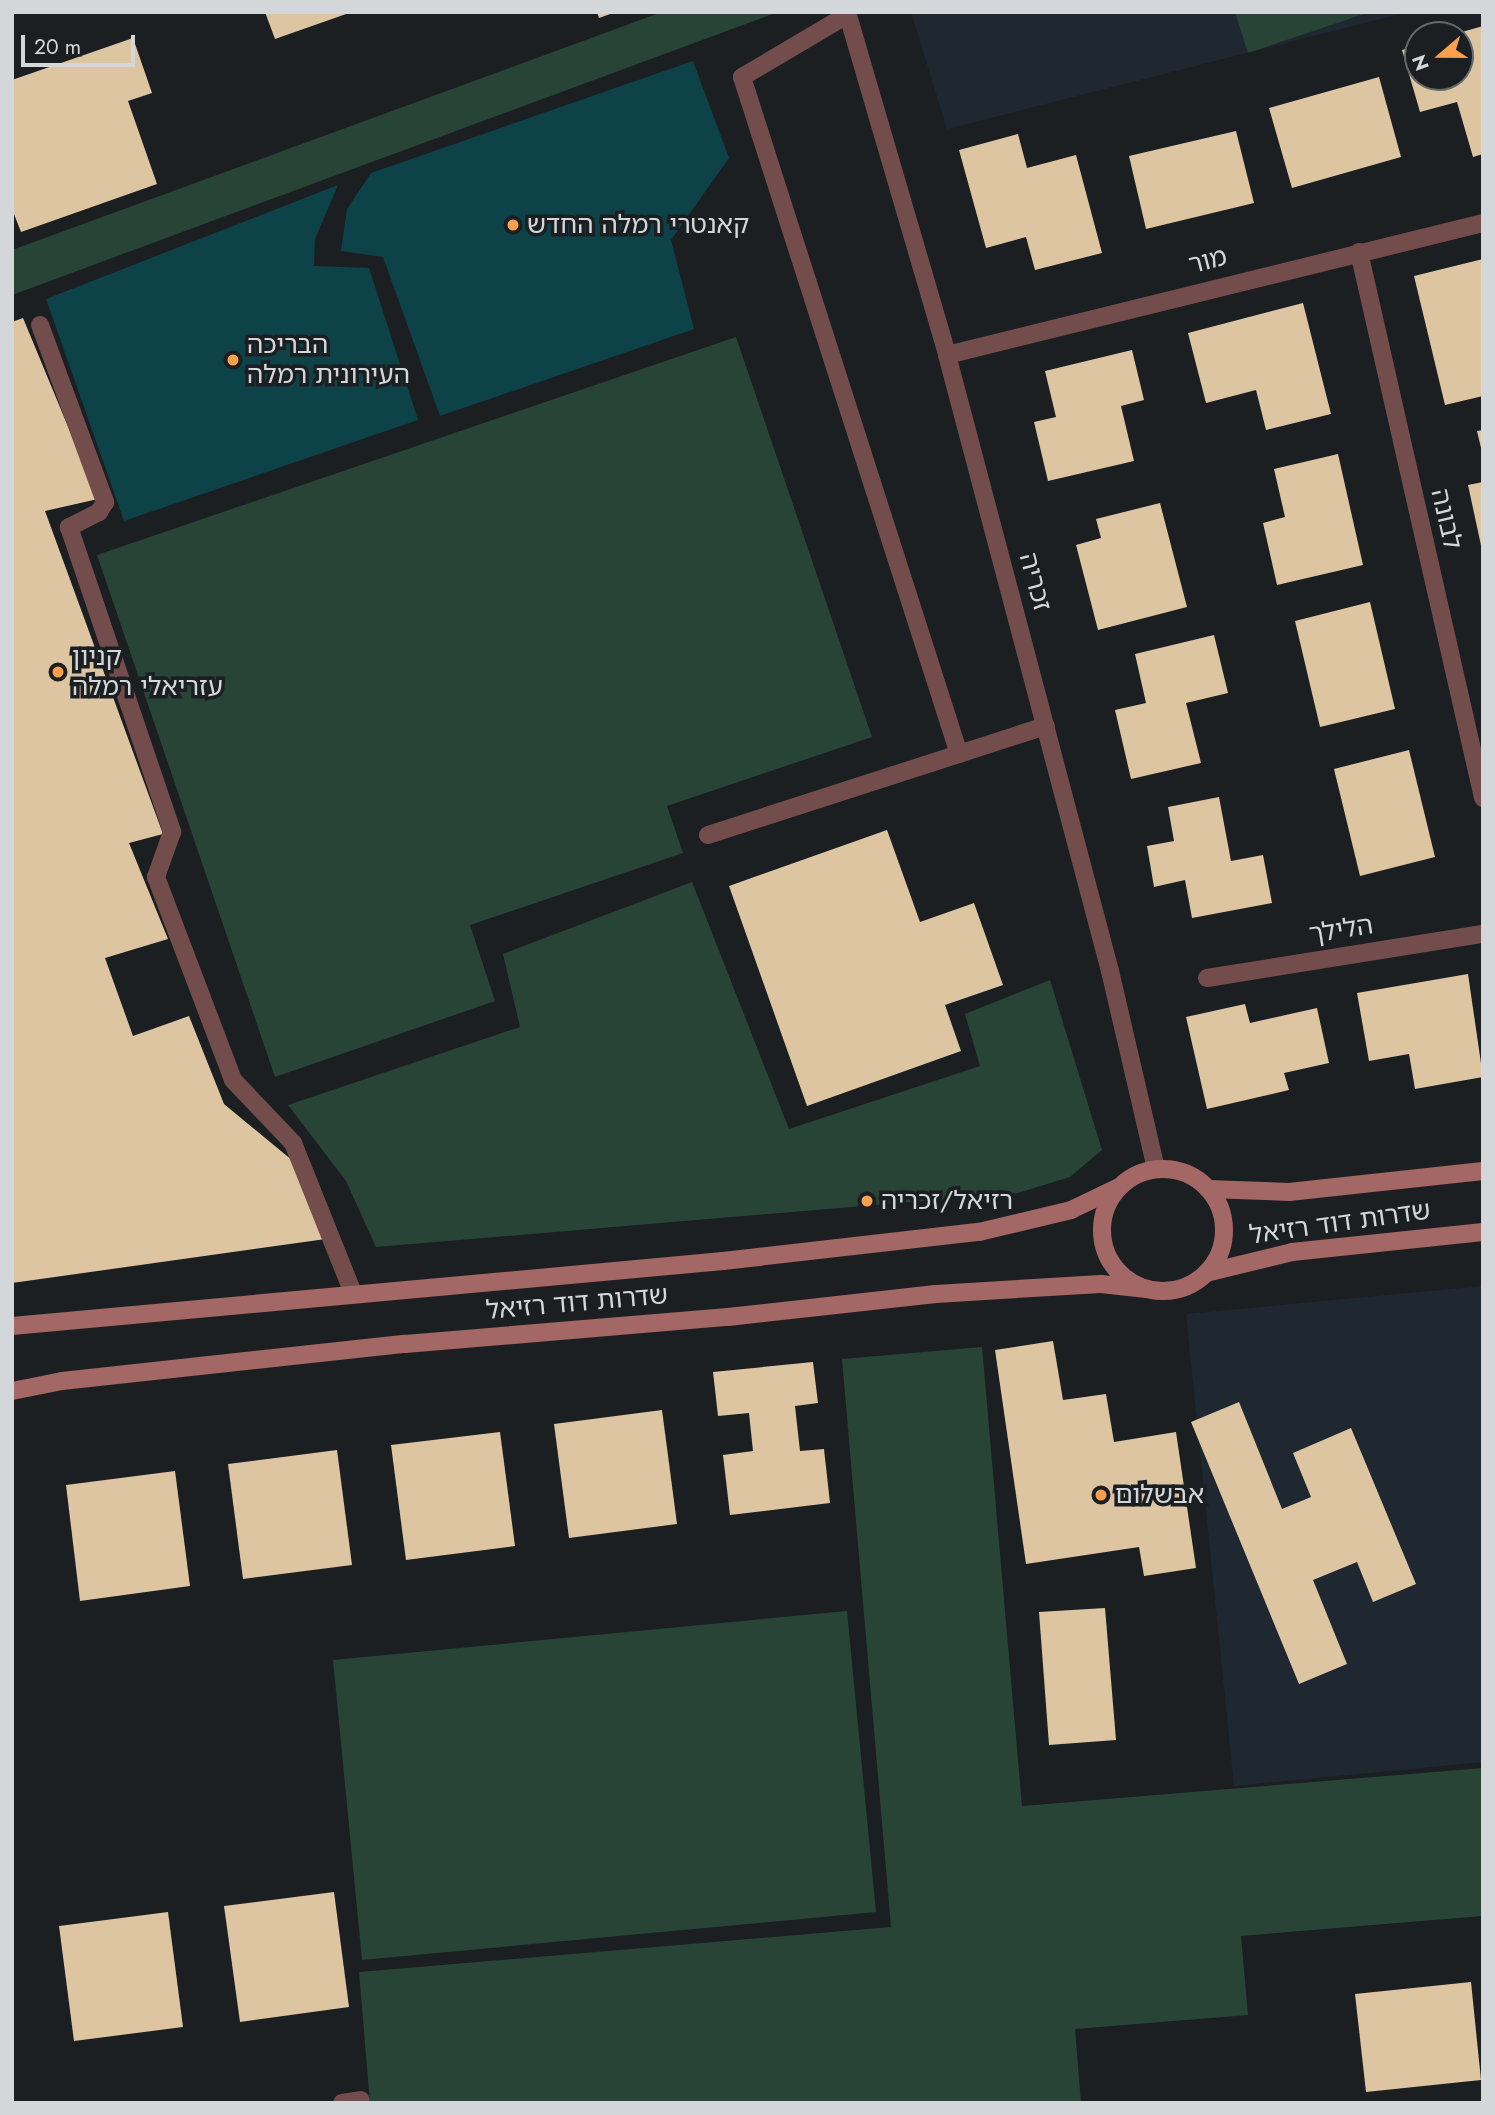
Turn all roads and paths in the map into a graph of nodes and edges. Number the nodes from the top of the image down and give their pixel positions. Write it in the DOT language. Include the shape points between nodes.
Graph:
graph roads {
  1 [pos="847,14"];
  2 [pos="1483,223"];
  3 [pos="1359,252"];
  4 [pos="40,324"];
  5 [pos="947,355"];
  6 [pos="1046,726"];
  7 [pos="959,754"];
  8 [pos="1483,798"];
  9 [pos="708,835"];
  10 [pos="1483,934"];
  11 [pos="1207,978"];
  12 [pos="1156,1169"];
  13 [pos="1483,1171"];
  14 [pos="1119,1187"];
  15 [pos="1208,1189"];
  16 [pos="1483,1231"];
  17 [pos="1206,1273"];
  18 [pos="1147,1290"];
  19 [pos="354,1293"];
  20 [pos="12,1326"];
  21 [pos="12,1391"];
  22 [pos="361,2100"];
  23 [pos="342,2103"];
  1 -- 5 [label="street, זכריה"];
  1 -- 7 [label="street" via="742,77"];
  2 -- 3 [label="street, מור"];
  3 -- 5 [label="street, מור"];
  3 -- 8 [label="street, לבונה"];
  4 -- 19 [label="street" via="105,502 99,512 69,527 172,832 156,877 233,1080 293,1143"];
  5 -- 6 [label="street, זכריה"];
  6 -- 7 [label="street"];
  6 -- 12 [label="street, זכריה"];
  7 -- 9 [label="street"];
  10 -- 11 [label="street, הלילך"];
  12 -- 14 [label="main road"];
  12 -- 15 [label="main road" via="1175,1170"];
  13 -- 15 [label="main road, שדרות דוד רזיאל" via="1289,1192"];
  14 -- 18 [label="main road" via="1101,1226 1104,1246 1113,1266 1128,1281"];
  14 -- 19 [label="main road, שדרות דוד רזיאל" via="1071,1210 979,1232 723,1261"];
  15 -- 17 [label="main road" via="1223,1222 1217,1258"];
  16 -- 17 [label="main road, שדרות דוד רזיאל" via="1292,1252"];
  17 -- 18 [label="main road" via="1179,1289"];
  18 -- 21 [label="main road, שדרות דוד רזיאל" via="1078,1285 936,1294 378,1347 62,1381"];
  19 -- 20 [label="main road, שדרות דוד רזיאל"];
  22 -- 23 [label="street"];
}
